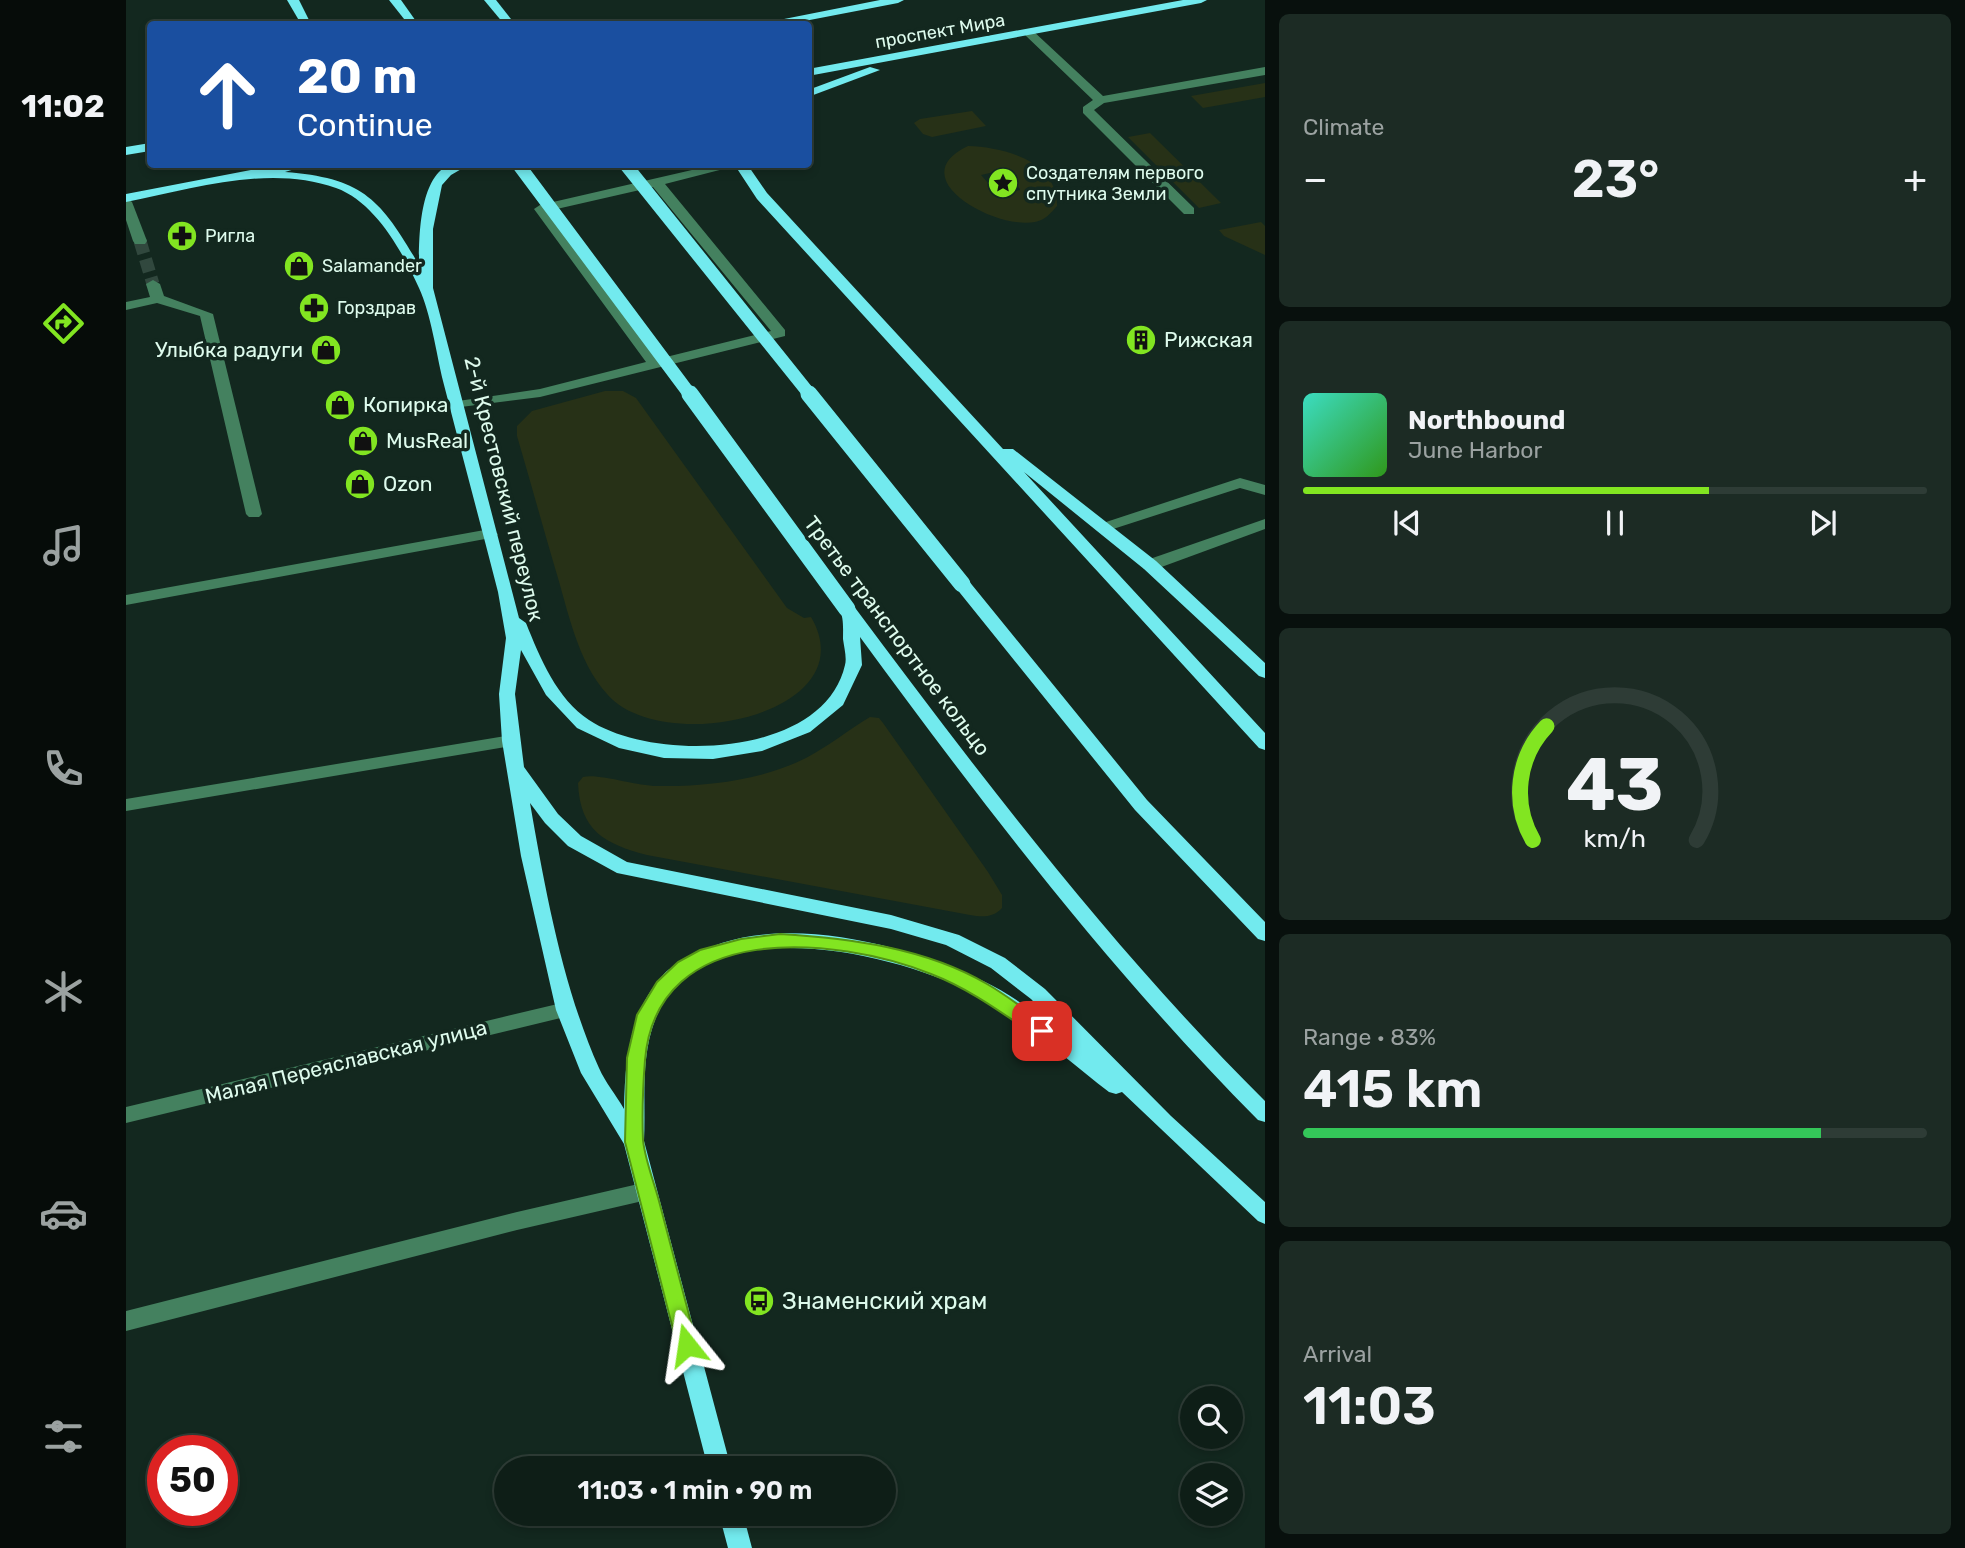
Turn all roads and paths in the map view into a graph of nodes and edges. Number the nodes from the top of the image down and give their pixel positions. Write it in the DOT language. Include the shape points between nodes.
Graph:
graph roads {
  1 [pos="293,0"];
  2 [pos="395,0"];
  3 [pos="489,0"];
  4 [pos="898,0"];
  5 [pos="1201,0"];
  6 [pos="304,21"];
  7 [pos="411,21"];
  8 [pos="507,21"];
  9 [pos="790,21"];
  10 [pos="1028,33"];
  11 [pos="923,52"];
  12 [pos="1265,71"];
  13 [pos="812,72"];
  14 [pos="812,93"];
  15 [pos="1100,100"];
  16 [pos="147,148"];
  17 [pos="126,151"];
  18 [pos="284,168"];
  19 [pos="456,168"];
  20 [pos="521,168"];
  21 [pos="628,168"];
  22 [pos="722,168"];
  23 [pos="742,168"];
  24 [pos="253,174"];
  25 [pos="657,183"];
  26 [pos="126,200"];
  27 [pos="1189,211"];
  28 [pos="140,242"];
  29 [pos="426,288"];
  30 [pos="126,306"];
  31 [pos="654,364"];
  32 [pos="458,405"];
  33 [pos="972,425"];
  34 [pos="1265,490"];
  35 [pos="254,514"];
  36 [pos="1265,524"];
  37 [pos="1105,527"];
  38 [pos="490,534"];
  39 [pos="1150,565"];
  40 [pos="506,592"];
  41 [pos="126,600"];
  42 [pos="846,609"];
  43 [pos="1265,672"];
  44 [pos="511,741"];
  45 [pos="1265,744"];
  46 [pos="515,763"];
  47 [pos="126,805"];
  48 [pos="1265,934"];
  49 [pos="566,1010"];
  50 [pos="1265,1114"];
  51 [pos="126,1115"];
  52 [pos="1164,1122"];
  53 [pos="634,1142"];
  54 [pos="647,1191"];
  55 [pos="1265,1215"];
  56 [pos="126,1321"];
  57 [pos="716,1456"];
  58 [pos="734,1526"];
  59 [pos="740,1548"];
  1 -- 6 [label="main road"];
  2 -- 7 [label="main road"];
  3 -- 8 [label="main road"];
  4 -- 9 [label="main road, проспект Мира"];
  5 -- 10 [label="main road, проспект Мира"];
  10 -- 11 [label="main road, проспект Мира"];
  10 -- 15 [label="street"];
  11 -- 13 [label="main road, проспект Мира"];
  11 -- 14 [label="main road"];
  12 -- 15 [label="street"];
  15 -- 27 [label="street" via="1087,110"];
  16 -- 17 [label="main road"];
  18 -- 24 [label="main road"];
  19 -- 29 [label="main road, 2-й Крестовский переулок" via="436,184 426,229"];
  20 -- 42 [label="main road, Третье транспортное кольцо, bridge"];
  21 -- 48 [label="main road, bridge" via="1141,805"];
  22 -- 25 [label="street"];
  23 -- 33 [label="main road" via="762,196"];
  24 -- 26 [label="main road"];
  24 -- 29 [label="main road, 2-й Крестовский переулок" via="313,179 365,198"];
  25 -- 31 [label="street" via="540,209"];
  25 -- 31 [label="street" via="780,333"];
  26 -- 28 [label="street"];
  29 -- 32 [label="main road, 2-й Крестовский переулок"];
  30 -- 35 [label="street" via="155,292 206,314"];
  31 -- 32 [label="street" via="532,394"];
  32 -- 38 [label="main road, 2-й Крестовский переулок"];
  33 -- 37 [label="main road"];
  33 -- 45 [label="main road"];
  34 -- 37 [label="street" via="1240,483"];
  36 -- 39 [label="street"];
  37 -- 39 [label="main road"];
  38 -- 40 [label="main road, 2-й Крестовский переулок"];
  38 -- 41 [label="street"];
  39 -- 43 [label="main road"];
  40 -- 42 [label="main road" via="543,680 563,706 584,725 616,742 655,752 701,754 746,748 784,738 818,719 840,697 856,657"];
  40 -- 44 [label="main road, 2-й Крестовский переулок" via="514,638 507,694"];
  42 -- 50 [label="main road, Третье транспортное кольцо" via="1025,846 1120,959"];
  44 -- 46 [label="main road, 2-й Крестовский переулок"];
  44 -- 47 [label="street"];
  46 -- 49 [label="main road, 2-й Крестовский переулок" via="530,856"];
  46 -- 52 [label="main road" via="539,804 567,838 594,856 623,868 891,922 952,940 998,963 1038,994"];
  49 -- 51 [label="street, Малая Переяславская улица"];
  49 -- 53 [label="main road, 2-й Крестовский переулок" via="591,1073"];
  52 -- 53 [label="main road" via="979,988 887,954 780,941 706,955 663,986 646,1015 636,1058"];
  52 -- 55 [label="main road"];
  53 -- 54 [label="main road, 2-й Крестовский переулок"];
  54 -- 56 [label="street"];
  54 -- 57 [label="main road, 2-й Крестовский переулок"];
  58 -- 59 [label="main road"];
}
